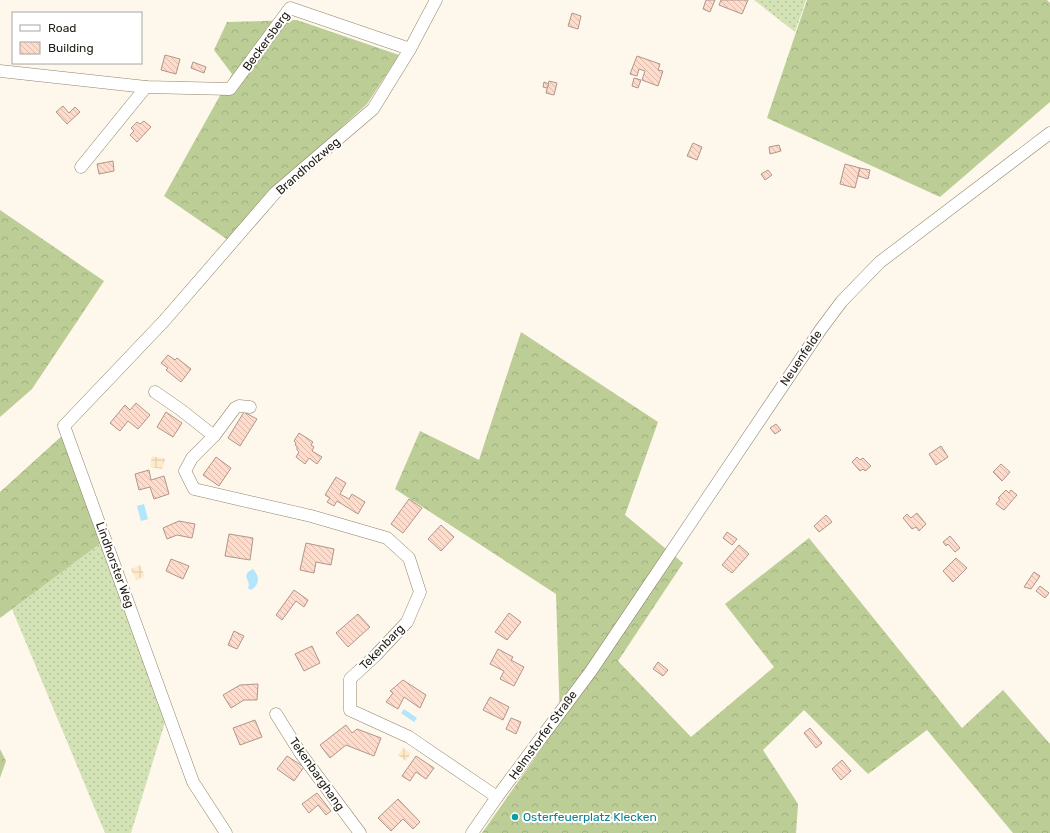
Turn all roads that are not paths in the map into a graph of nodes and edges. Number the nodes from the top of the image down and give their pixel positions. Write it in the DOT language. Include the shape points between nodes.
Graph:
graph roads {
  1 [pos="436,0"];
  2 [pos="410,49"];
  3 [pos="0,71"];
  4 [pos="146,87"];
  5 [pos="1050,133"];
  6 [pos="81,168"];
  7 [pos="164,321"];
  8 [pos="155,392"];
  9 [pos="250,407"];
  10 [pos="214,436"];
  11 [pos="613,638"];
  12 [pos="276,714"];
  13 [pos="497,797"];
  14 [pos="226,833"];
  15 [pos="360,833"];
  16 [pos="472,833"];
  1 -- 2 [label="street, Brandholzweg"];
  2 -- 4 [label="street, Beckersberg" via="290,8 230,89"];
  2 -- 7 [label="street, Brandholzweg" via="373,109 276,193"];
  3 -- 4 [label="street, Beckersberg"];
  4 -- 6 [label="street"];
  5 -- 11 [label="street, Neuenfelde" via="880,262 842,301 820,328"];
  7 -- 14 [label="street, Lindhorster Weg" via="64,426 193,782"];
  8 -- 10 [label="street"];
  9 -- 10 [label="street" via="236,408"];
  10 -- 13 [label="street, Tekenbarg" via="192,458 185,471 194,489 311,516 387,538 409,558 420,592 407,622 350,679 350,710 409,737"];
  11 -- 13 [label="street, Helmstorfer Straße"];
  12 -- 15 [label="street, Tekenbarghang" via="301,754"];
  13 -- 16 [label="street, Helmstorfer Straße"];
}
